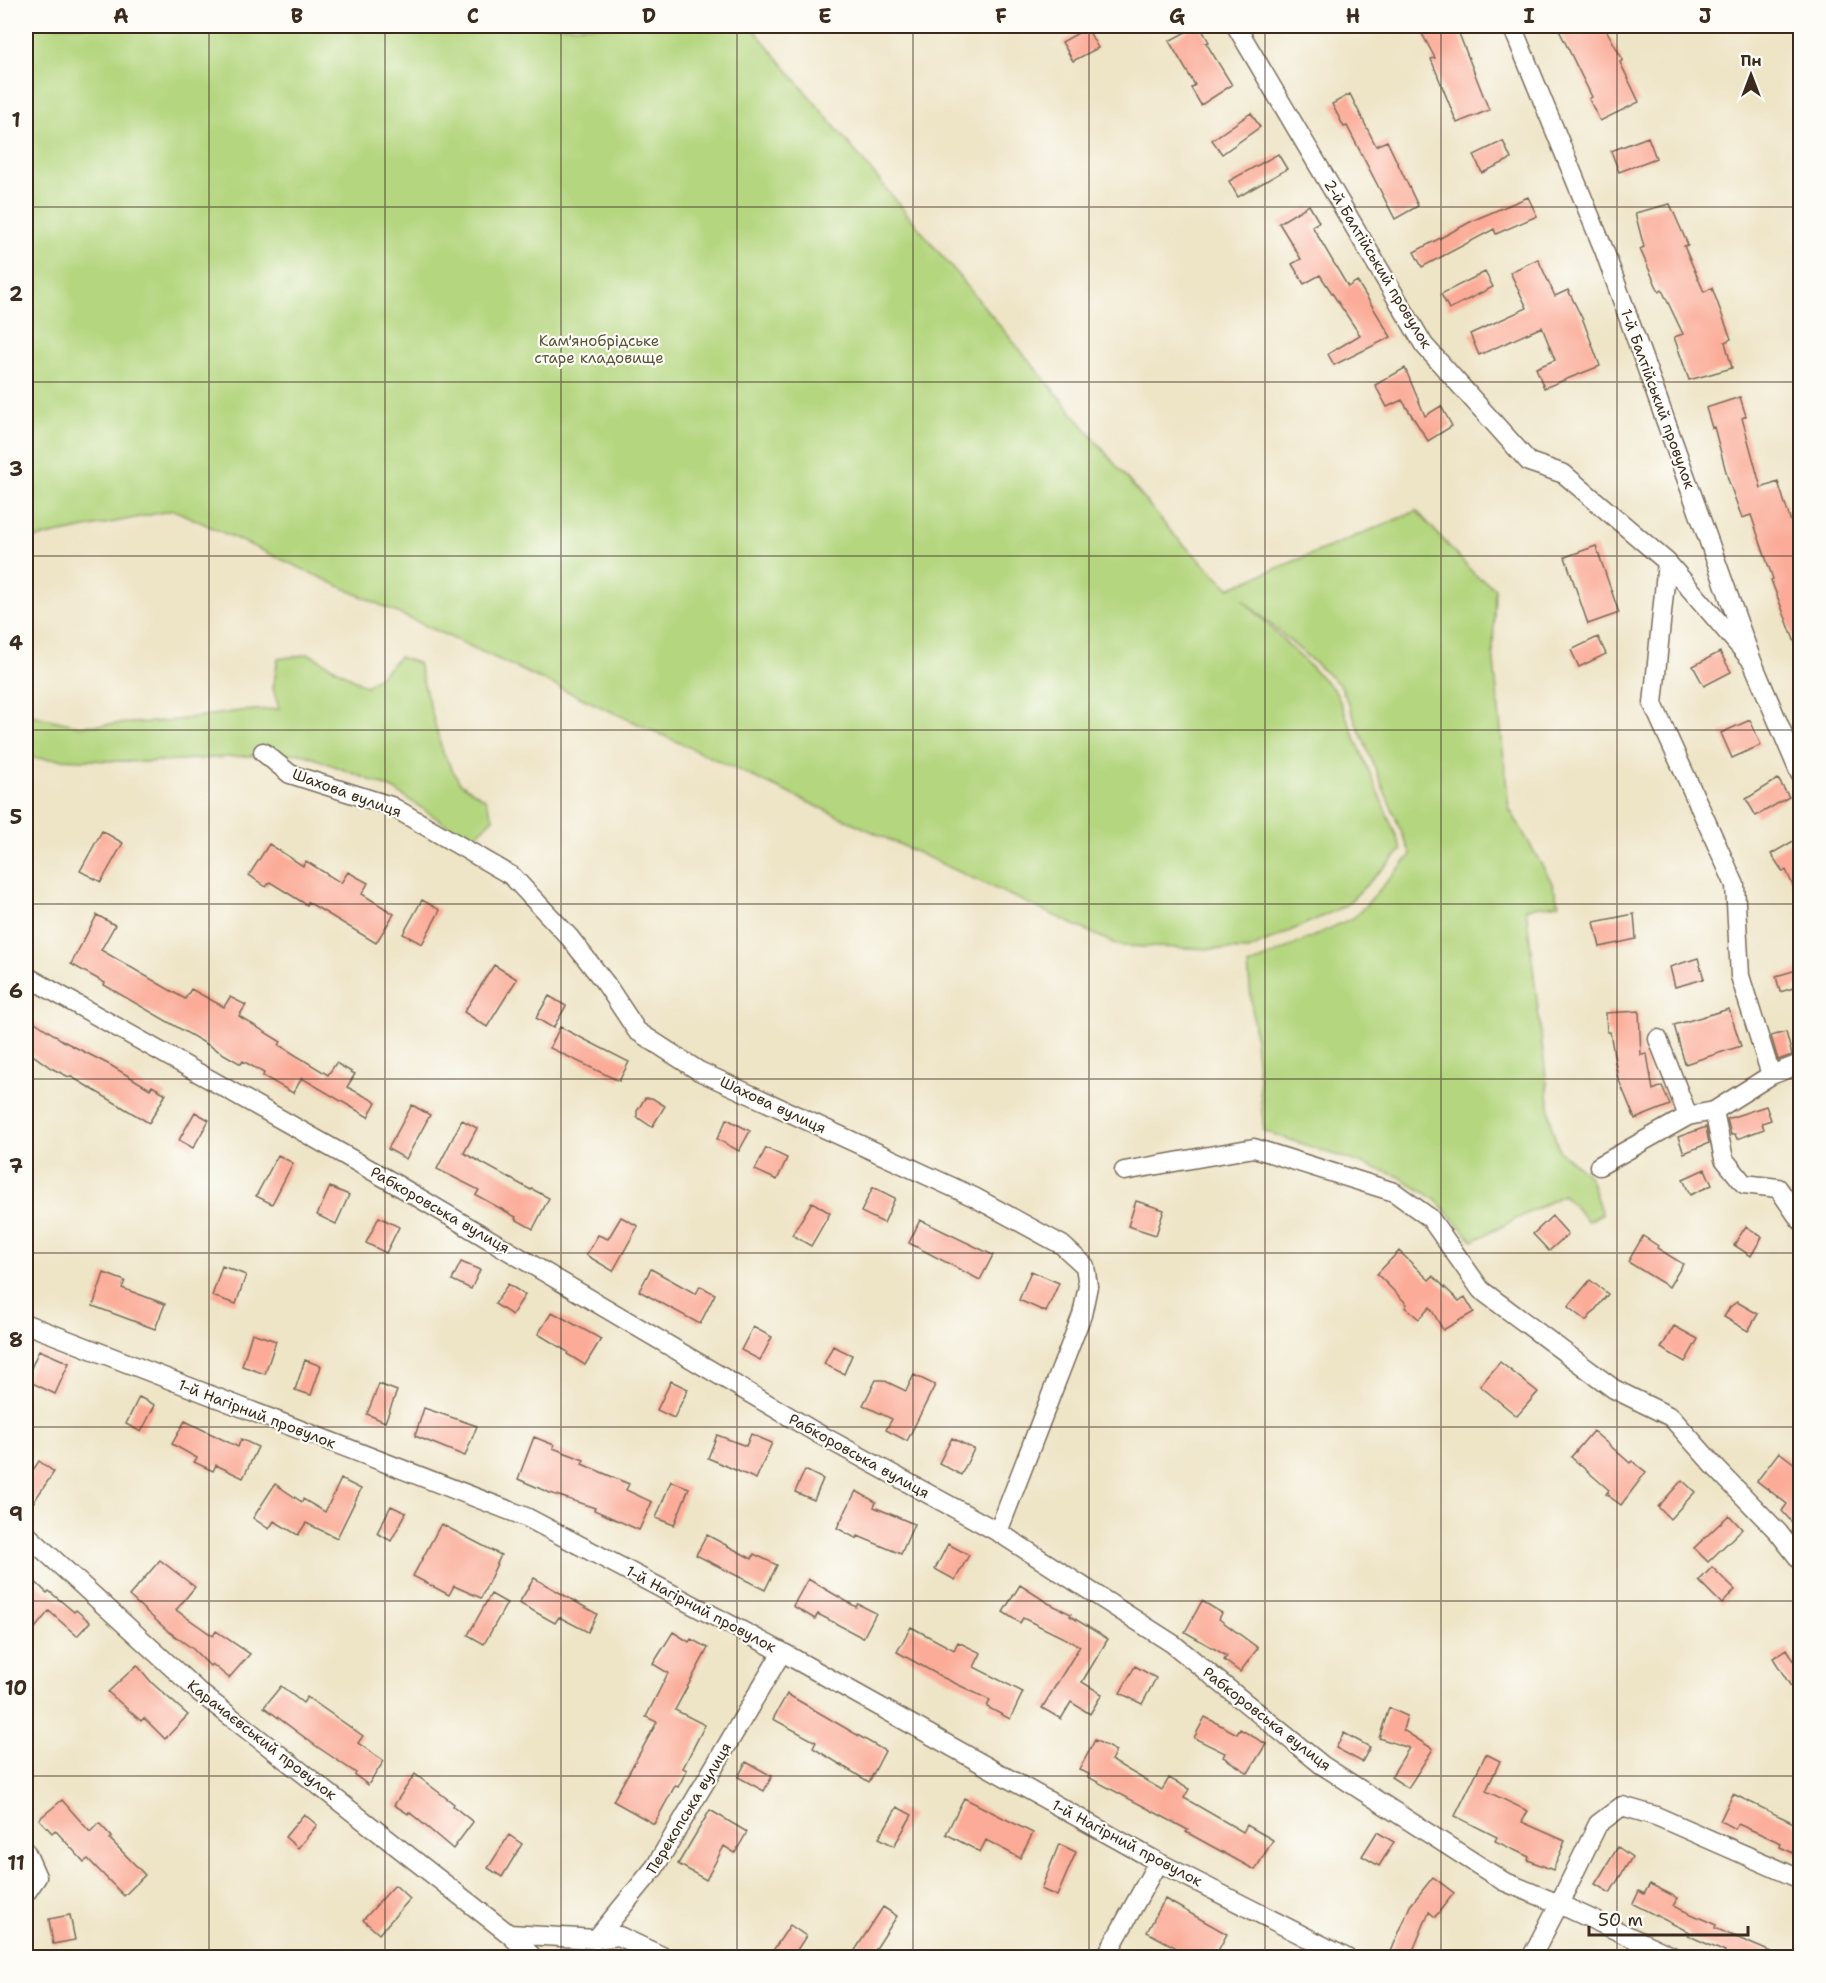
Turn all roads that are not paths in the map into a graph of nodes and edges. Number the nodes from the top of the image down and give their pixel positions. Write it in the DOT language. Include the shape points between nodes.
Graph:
graph roads {
  1 [pos="1236,26"];
  2 [pos="1512,26"];
  3 [pos="1667,562"];
  4 [pos="1752,661"];
  5 [pos="263,752"];
  6 [pos="1800,774"];
  7 [pos="26,976"];
  8 [pos="1658,1039"];
  9 [pos="1800,1064"];
  10 [pos="1771,1075"];
  11 [pos="1713,1111"];
  12 [pos="1688,1116"];
  13 [pos="1599,1166"];
  14 [pos="1124,1171"];
  15 [pos="1800,1220"];
  16 [pos="26,1324"];
  17 [pos="998,1532"];
  18 [pos="26,1534"];
  19 [pos="1800,1560"];
  20 [pos="782,1652"];
  21 [pos="26,1852"];
  22 [pos="1158,1862"];
  23 [pos="1800,1879"];
  24 [pos="26,1893"];
  25 [pos="1559,1904"];
  26 [pos="509,1934"];
  27 [pos="596,1939"];
  28 [pos="534,1958"];
  29 [pos="589,1958"];
  30 [pos="666,1958"];
  31 [pos="1105,1958"];
  32 [pos="1347,1958"];
  33 [pos="1531,1958"];
  34 [pos="1676,1958"];
  1 -- 3 [label="street, 2-й Балтійський провулок" via="1424,345 1530,462 1564,474"];
  2 -- 4 [label="street, 1-й Балтійський провулок" via="1604,250"];
  3 -- 4 [label="street, 2-й Балтійський провулок"];
  3 -- 10 [label="street" via="1653,704 1735,885 1740,976"];
  4 -- 6 [label="street, 1-й Балтійський провулок"];
  5 -- 17 [label="street, Шахова вулиця" via="290,774 391,806 512,876 570,938 637,1031 699,1071 974,1197 1062,1245 1085,1266 1088,1286 1082,1315"];
  7 -- 17 [label="street, Рабкоровська вулиця" via="387,1179 817,1433"];
  8 -- 12 [label="street"];
  9 -- 10 [label="street"];
  10 -- 11 [label="street"];
  11 -- 12 [label="street"];
  11 -- 15 [label="street" via="1724,1159 1737,1176 1744,1184 1778,1188"];
  12 -- 13 [label="street"];
  14 -- 19 [label="street" via="1254,1148 1394,1192 1430,1218 1481,1290 1614,1389 1671,1417"];
  16 -- 20 [label="street, 1-й Нагірний провулок" via="526,1517"];
  17 -- 25 [label="street, Рабкоровська вулиця" via="1173,1644 1322,1765 1503,1881"];
  18 -- 26 [label="street, Карачаєвський провулок" via="199,1692"];
  20 -- 22 [label="street, 1-й Нагірний провулок"];
  20 -- 27 [label="street, Перекопська вулиця" via="655,1867"];
  21 -- 24 [label="street" via="37,1877"];
  22 -- 31 [label="street"];
  22 -- 32 [label="street, 1-й Нагірний провулок"];
  23 -- 25 [label="street" via="1656,1816 1622,1806 1598,1824"];
  25 -- 33 [label="street"];
  25 -- 34 [label="street, Рабкоровська вулиця"];
  26 -- 27 [label="street"];
  26 -- 28 [label="street, Карачаєвський провулок"];
  27 -- 29 [label="street, Перекопська вулиця"];
  27 -- 30 [label="street" via="619,1936"];
}
